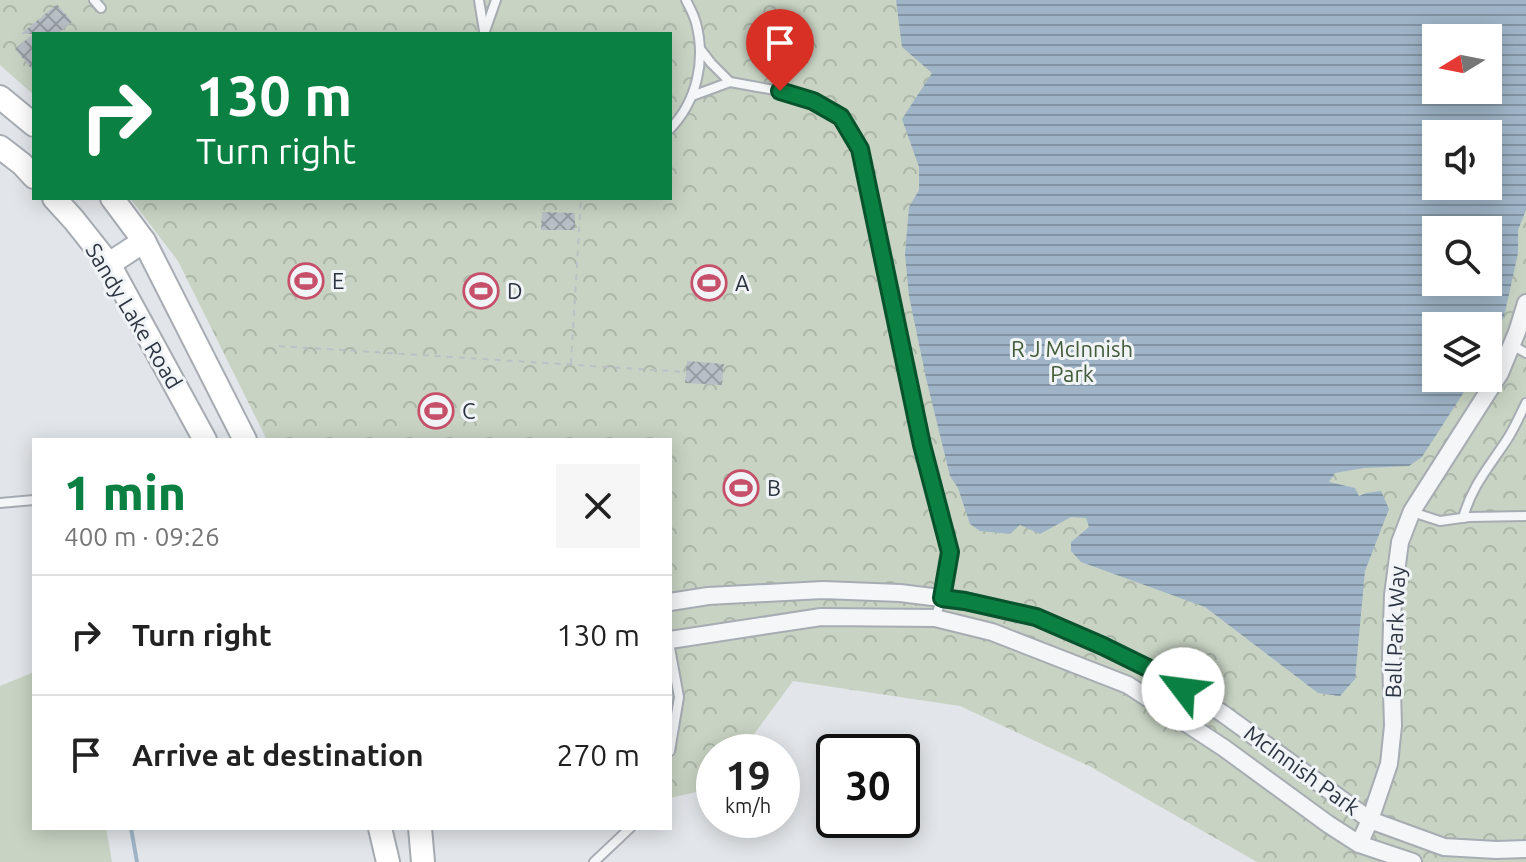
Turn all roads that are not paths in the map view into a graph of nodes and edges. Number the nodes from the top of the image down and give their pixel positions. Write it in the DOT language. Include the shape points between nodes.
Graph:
graph roads {
  1 [pos="479,0"];
  2 [pos="496,0"];
  3 [pos="686,0"];
  4 [pos="484,32"];
  5 [pos="484,32"];
  6 [pos="701,49"];
  7 [pos="730,82"];
  8 [pos="692,96"];
  9 [pos="0,97"];
  10 [pos="32,123"];
  11 [pos="672,127"];
  12 [pos="0,147"];
  13 [pos="32,175"];
  14 [pos="56,200"];
  15 [pos="113,200"];
  16 [pos="144,241"];
  17 [pos="109,264"];
  18 [pos="1526,303"];
  19 [pos="1519,349"];
  20 [pos="1526,403"];
  21 [pos="204,438"];
  22 [pos="242,438"];
  23 [pos="32,500"];
  24 [pos="0,503"];
  25 [pos="1412,511"];
  26 [pos="1526,516"];
  27 [pos="1463,518"];
  28 [pos="942,598"];
  29 [pos="672,602"];
  30 [pos="935,618"];
  31 [pos="672,640"];
  32 [pos="672,659"];
  33 [pos="672,739"];
  34 [pos="1370,820"];
  35 [pos="380,830"];
  36 [pos="420,830"];
  37 [pos="628,830"];
  38 [pos="1359,844"];
  39 [pos="1526,849"];
  40 [pos="388,862"];
  41 [pos="423,862"];
  42 [pos="594,862"];
  43 [pos="1413,862"];
  1 -- 4 [label="lane"];
  2 -- 5 [label="lane"];
  3 -- 6 [label="lane"];
  6 -- 7 [label="lane"];
  6 -- 8 [label="lane"];
  7 -- 8 [label="lane"];
  7 -- 28 [label="lane" via="813,101 841,117 860,149 922,445 950,552"];
  8 -- 11 [label="lane"];
  9 -- 10 [label="main road"];
  12 -- 13 [label="main road"];
  14 -- 17 [label="main road, Sandy Lake Road"];
  15 -- 16 [label="main road, Sandy Lake Road"];
  16 -- 17 [label="main road"];
  16 -- 22 [label="main road, Sandy Lake Road"];
  17 -- 21 [label="main road, Sandy Lake Road"];
  18 -- 19 [label="street, Ball Park Way"];
  19 -- 25 [label="street, Ball Park Way"];
  20 -- 27 [label="lane" via="1482,474"];
  23 -- 24 [label="lane"];
  25 -- 27 [label="lane" via="1440,521"];
  25 -- 34 [label="street, Ball Park Way" via="1400,542 1393,595 1389,764"];
  26 -- 27 [label="lane"];
  28 -- 29 [label="street, McInnish Park" via="823,590"];
  28 -- 30 [label="lane"];
  28 -- 34 [label="street, McInnish Park" via="1036,617 1164,676"];
  30 -- 31 [label="street, McInnish Park" via="821,617"];
  30 -- 38 [label="street, McInnish Park" via="992,632 1128,685"];
  32 -- 33 [label="lane" via="679,697"];
  34 -- 38 [label="street, Ball Park Way"];
  34 -- 39 [label="street, McInnish Park" via="1444,847"];
  35 -- 40 [label="main road"];
  36 -- 41 [label="main road"];
  37 -- 42 [label="lane"];
  38 -- 43 [label="street, McInnish Park"];
}
